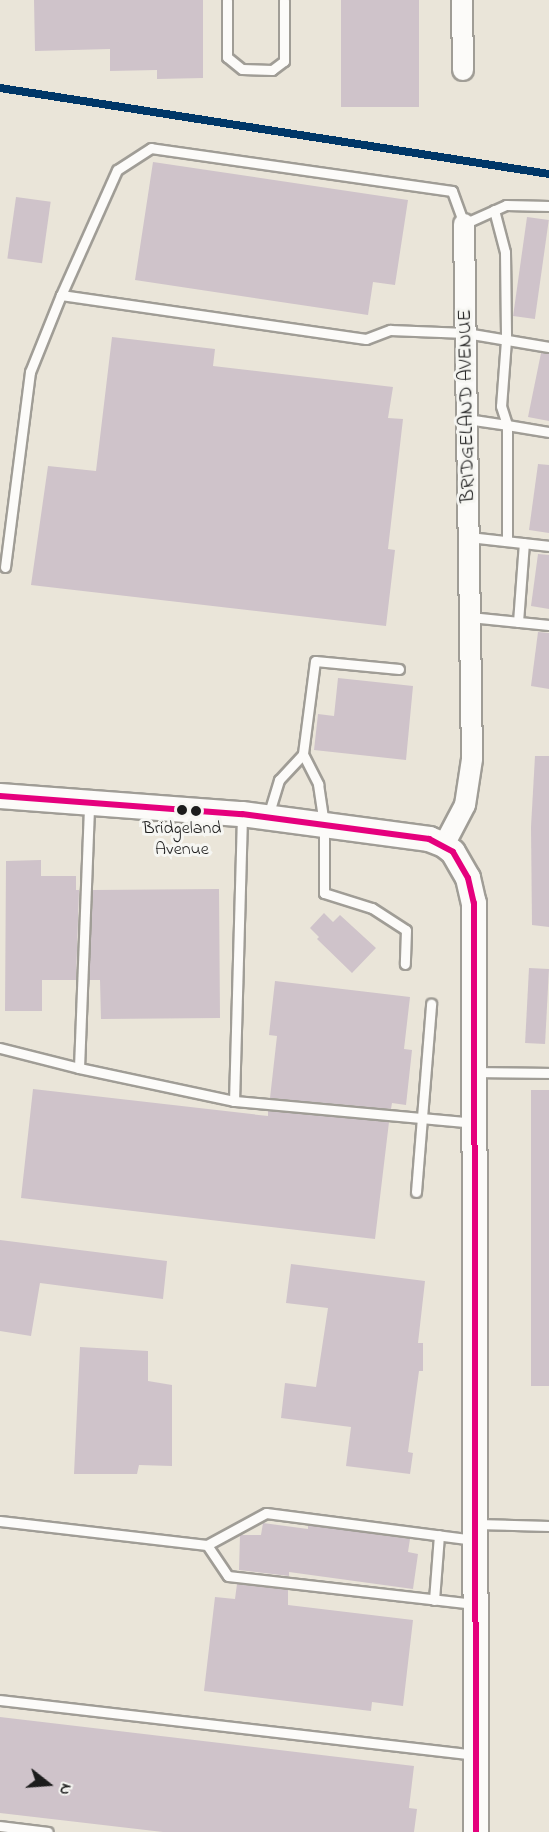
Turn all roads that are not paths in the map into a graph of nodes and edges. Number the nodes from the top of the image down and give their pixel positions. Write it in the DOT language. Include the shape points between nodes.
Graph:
graph roads {
  1 [pos="227,0"];
  2 [pos="284,0"];
  3 [pos="462,0"];
  4 [pos="463,70"];
  5 [pos="549,206"];
  6 [pos="494,210"];
  7 [pos="464,224"];
  8 [pos="61,295"];
  9 [pos="466,333"];
  10 [pos="506,340"];
  11 [pos="549,347"];
  12 [pos="467,419"];
  13 [pos="507,425"];
  14 [pos="549,432"];
  15 [pos="469,537"];
  16 [pos="507,541"];
  17 [pos="524,543"];
  18 [pos="549,546"];
  19 [pos="5,567"];
  20 [pos="470,617"];
  21 [pos="518,622"];
  22 [pos="549,625"];
  23 [pos="399,669"];
  24 [pos="303,754"];
  25 [pos="0,796"];
  26 [pos="89,803"];
  27 [pos="242,814"];
  28 [pos="268,817"];
  29 [pos="324,824"];
  30 [pos="444,845"];
  31 [pos="405,964"];
  32 [pos="431,1004"];
  33 [pos="0,1048"];
  34 [pos="79,1068"];
  35 [pos="474,1072"];
  36 [pos="549,1073"];
  37 [pos="234,1101"];
  38 [pos="422,1118"];
  39 [pos="474,1123"];
  40 [pos="416,1192"];
  41 [pos="0,1521"];
  42 [pos="549,1526"];
  43 [pos="476,1532"];
  44 [pos="439,1535"];
  45 [pos="207,1545"];
  46 [pos="434,1600"];
  47 [pos="477,1604"];
  48 [pos="0,1700"];
  49 [pos="476,1756"];
  50 [pos="0,1826"];
  51 [pos="48,1832"];
  52 [pos="476,1832"];
  1 -- 2 [label="lane" via="227,57 242,69 272,70 284,61"];
  3 -- 4 [label="street"];
  5 -- 6 [label="lane" via="506,205"];
  6 -- 7 [label="lane"];
  6 -- 10 [label="lane" via="505,252"];
  7 -- 8 [label="lane" via="452,191 151,148 117,170"];
  7 -- 9 [label="street, BRIDGELAND AVENUE"];
  8 -- 9 [label="lane" via="366,339 390,330"];
  8 -- 19 [label="lane" via="30,372"];
  9 -- 10 [label="lane"];
  9 -- 12 [label="street, BRIDGELAND AVENUE"];
  10 -- 11 [label="lane"];
  10 -- 13 [label="lane" via="501,406"];
  12 -- 13 [label="lane"];
  12 -- 15 [label="street, BRIDGELAND AVENUE"];
  13 -- 14 [label="lane"];
  13 -- 16 [label="lane"];
  15 -- 16 [label="lane"];
  15 -- 20 [label="street, BRIDGELAND AVENUE"];
  16 -- 17 [label="lane"];
  17 -- 18 [label="lane"];
  17 -- 21 [label="lane"];
  20 -- 21 [label="lane"];
  20 -- 30 [label="street, BRIDGELAND AVENUE" via="470,787"];
  21 -- 22 [label="lane"];
  23 -- 24 [label="lane" via="315,661"];
  24 -- 28 [label="lane" via="279,780"];
  24 -- 29 [label="lane" via="318,784"];
  25 -- 26 [label="street"];
  26 -- 27 [label="street"];
  26 -- 34 [label="lane"];
  27 -- 28 [label="street"];
  27 -- 37 [label="lane"];
  28 -- 29 [label="street"];
  29 -- 30 [label="street" via="429,838"];
  29 -- 31 [label="lane" via="324,893 372,908 406,930"];
  30 -- 35 [label="street" via="460,862 474,903"];
  32 -- 38 [label="lane"];
  33 -- 34 [label="lane"];
  34 -- 37 [label="lane"];
  35 -- 36 [label="lane"];
  35 -- 39 [label="street"];
  37 -- 38 [label="lane"];
  38 -- 39 [label="lane"];
  38 -- 40 [label="lane"];
  39 -- 43 [label="street"];
  41 -- 45 [label="lane"];
  42 -- 43 [label="lane"];
  43 -- 44 [label="lane"];
  43 -- 47 [label="street"];
  44 -- 45 [label="lane" via="266,1513"];
  44 -- 46 [label="lane"];
  45 -- 46 [label="lane" via="228,1576"];
  46 -- 47 [label="lane"];
  47 -- 49 [label="street"];
  48 -- 49 [label="lane"];
  49 -- 52 [label="street"];
  50 -- 51 [label="lane"];
}
